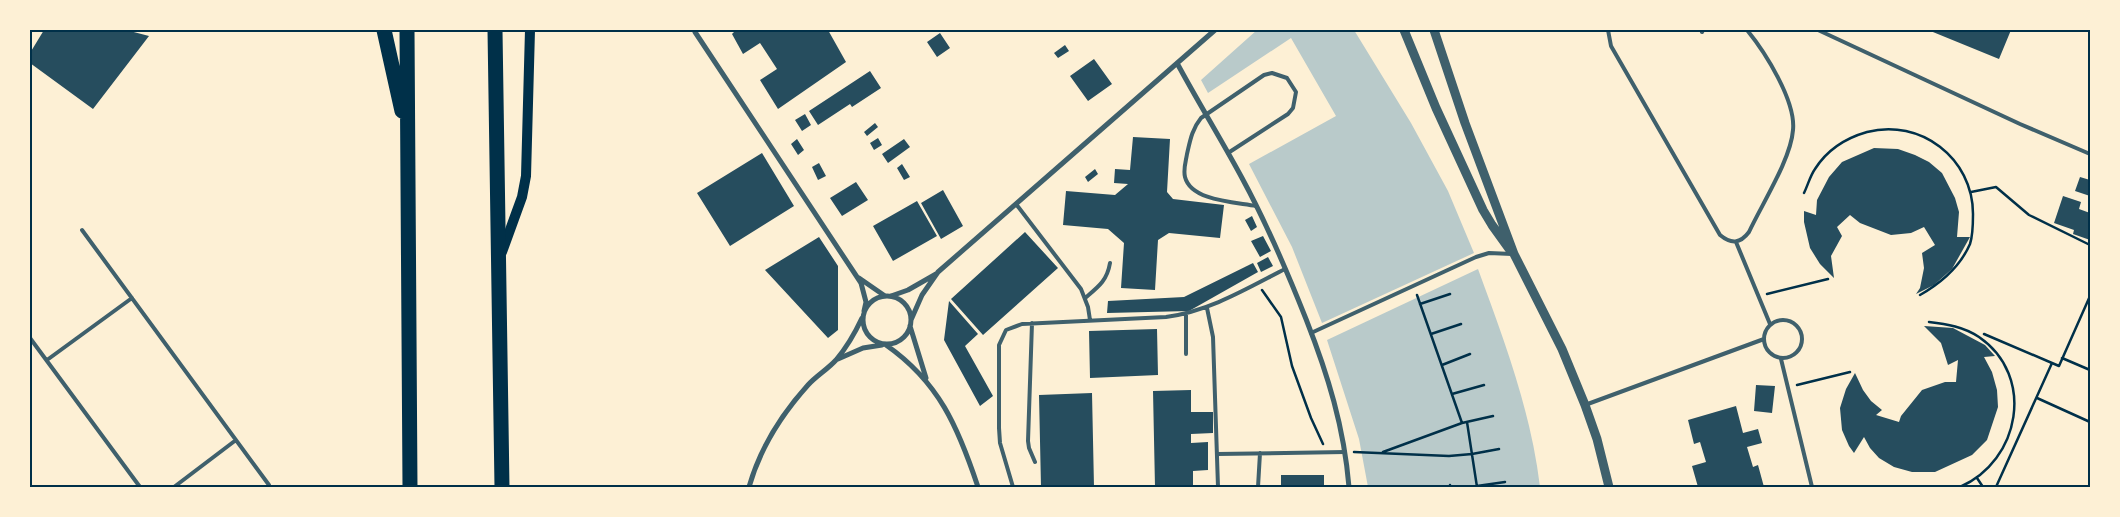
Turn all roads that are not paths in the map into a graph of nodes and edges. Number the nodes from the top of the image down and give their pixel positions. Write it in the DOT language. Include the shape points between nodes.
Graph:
graph roads {
  1 [pos="384,30"];
  2 [pos="407,30"];
  3 [pos="496,30"];
  4 [pos="530,30"];
  5 [pos="1214,30"];
  6 [pos="1404,30"];
  7 [pos="1434,30"];
  8 [pos="1608,30"];
  9 [pos="1747,30"];
  10 [pos="1818,30"];
  11 [pos="695,32"];
  12 [pos="1177,63"];
  13 [pos="1206,114"];
  14 [pos="408,131"];
  15 [pos="1228,153"];
  16 [pos="2090,154"];
  17 [pos="1016,204"];
  18 [pos="1256,206"];
  19 [pos="82,230"];
  20 [pos="1736,242"];
  21 [pos="1514,254"];
  22 [pos="498,262"];
  23 [pos="1110,263"];
  24 [pos="1285,269"];
  25 [pos="938,272"];
  26 [pos="854,275"];
  27 [pos="885,296"];
  28 [pos="891,296"];
  29 [pos="132,298"];
  30 [pos="1085,298"];
  31 [pos="1206,308"];
  32 [pos="864,311"];
  33 [pos="1186,314"];
  34 [pos="862,318"];
  35 [pos="911,320"];
  36 [pos="1090,320"];
  37 [pos="1032,323"];
  38 [pos="1770,324"];
  39 [pos="910,326"];
  40 [pos="1311,333"];
  41 [pos="30,338"];
  42 [pos="1764,339"];
  43 [pos="884,345"];
  44 [pos="1186,354"];
  45 [pos="1781,359"];
  46 [pos="47,360"];
  47 [pos="836,360"];
  48 [pos="927,380"];
  49 [pos="1585,404"];
  50 [pos="236,440"];
  51 [pos="1346,452"];
  52 [pos="1260,453"];
  53 [pos="1218,454"];
  54 [pos="1034,462"];
  55 [pos="269,485"];
  56 [pos="140,487"];
  57 [pos="174,487"];
  58 [pos="410,487"];
  59 [pos="502,487"];
  60 [pos="749,487"];
  61 [pos="978,487"];
  62 [pos="1013,487"];
  63 [pos="1218,487"];
  64 [pos="1258,487"];
  65 [pos="1349,487"];
  66 [pos="1609,487"];
  67 [pos="1812,487"];
  1 -- 14 [label="highway"];
  2 -- 14 [label="highway"];
  3 -- 22 [label="highway"];
  4 -- 22 [label="main road" via="526,176"];
  5 -- 12 [label="street"];
  6 -- 21 [label="street" via="1483,210"];
  7 -- 21 [label="street"];
  8 -- 20 [label="lane" via="1611,46 1720,236"];
  9 -- 20 [label="lane" via="1788,99 1793,114 1793,130 1779,170 1749,232"];
  10 -- 16 [label="lane"];
  11 -- 26 [label="street"];
  12 -- 13 [label="street"];
  12 -- 17 [label="street"];
  13 -- 15 [label="street"];
  13 -- 15 [label="lane" via="1272,73 1280,74 1293,84 1296,100 1288,114"];
  13 -- 18 [label="lane" via="1192,131 1184,170 1188,185 1200,195"];
  14 -- 58 [label="highway"];
  15 -- 18 [label="street"];
  17 -- 25 [label="street"];
  17 -- 30 [label="lane"];
  18 -- 24 [label="street"];
  19 -- 29 [label="lane"];
  20 -- 38 [label="lane"];
  21 -- 40 [label="lane" via="1489,254"];
  21 -- 49 [label="street" via="1562,349"];
  22 -- 59 [label="highway"];
  23 -- 30 [label="lane" via="1102,285"];
  24 -- 31 [label="lane"];
  24 -- 40 [label="street"];
  25 -- 28 [label="street"];
  25 -- 35 [label="street" via="922,295"];
  26 -- 27 [label="street"];
  26 -- 32 [label="street" via="864,292"];
  27 -- 28 [label="street"];
  27 -- 32 [label="street" via="872,301"];
  28 -- 35 [label="street" via="907,307"];
  29 -- 46 [label="lane"];
  29 -- 50 [label="lane"];
  30 -- 36 [label="lane"];
  31 -- 33 [label="lane"];
  31 -- 53 [label="lane" via="1213,337"];
  32 -- 34 [label="street"];
  33 -- 36 [label="lane" via="1166,318"];
  33 -- 44 [label="lane"];
  34 -- 43 [label="street" via="865,332"];
  34 -- 47 [label="street"];
  35 -- 39 [label="street"];
  36 -- 37 [label="lane"];
  37 -- 54 [label="lane" via="1028,448"];
  37 -- 62 [label="lane" via="1006,330 998,345 1000,443"];
  38 -- 42 [label="lane"];
  38 -- 45 [label="lane" via="1788,320 1802,333 1798,352 1790,358"];
  39 -- 43 [label="street" via="904,338"];
  39 -- 48 [label="street"];
  40 -- 51 [label="street" via="1339,416"];
  41 -- 46 [label="lane"];
  42 -- 45 [label="lane" via="1772,356"];
  42 -- 49 [label="lane"];
  43 -- 47 [label="street" via="853,351"];
  43 -- 48 [label="street" via="908,361"];
  45 -- 67 [label="lane"];
  46 -- 56 [label="lane"];
  47 -- 60 [label="street" via="809,383 786,410 768,439"];
  48 -- 61 [label="street" via="958,433"];
  49 -- 66 [label="street"];
  50 -- 55 [label="lane"];
  50 -- 57 [label="lane"];
  51 -- 52 [label="lane"];
  51 -- 65 [label="street"];
  52 -- 53 [label="lane"];
  52 -- 64 [label="lane"];
  53 -- 63 [label="lane"];
}
